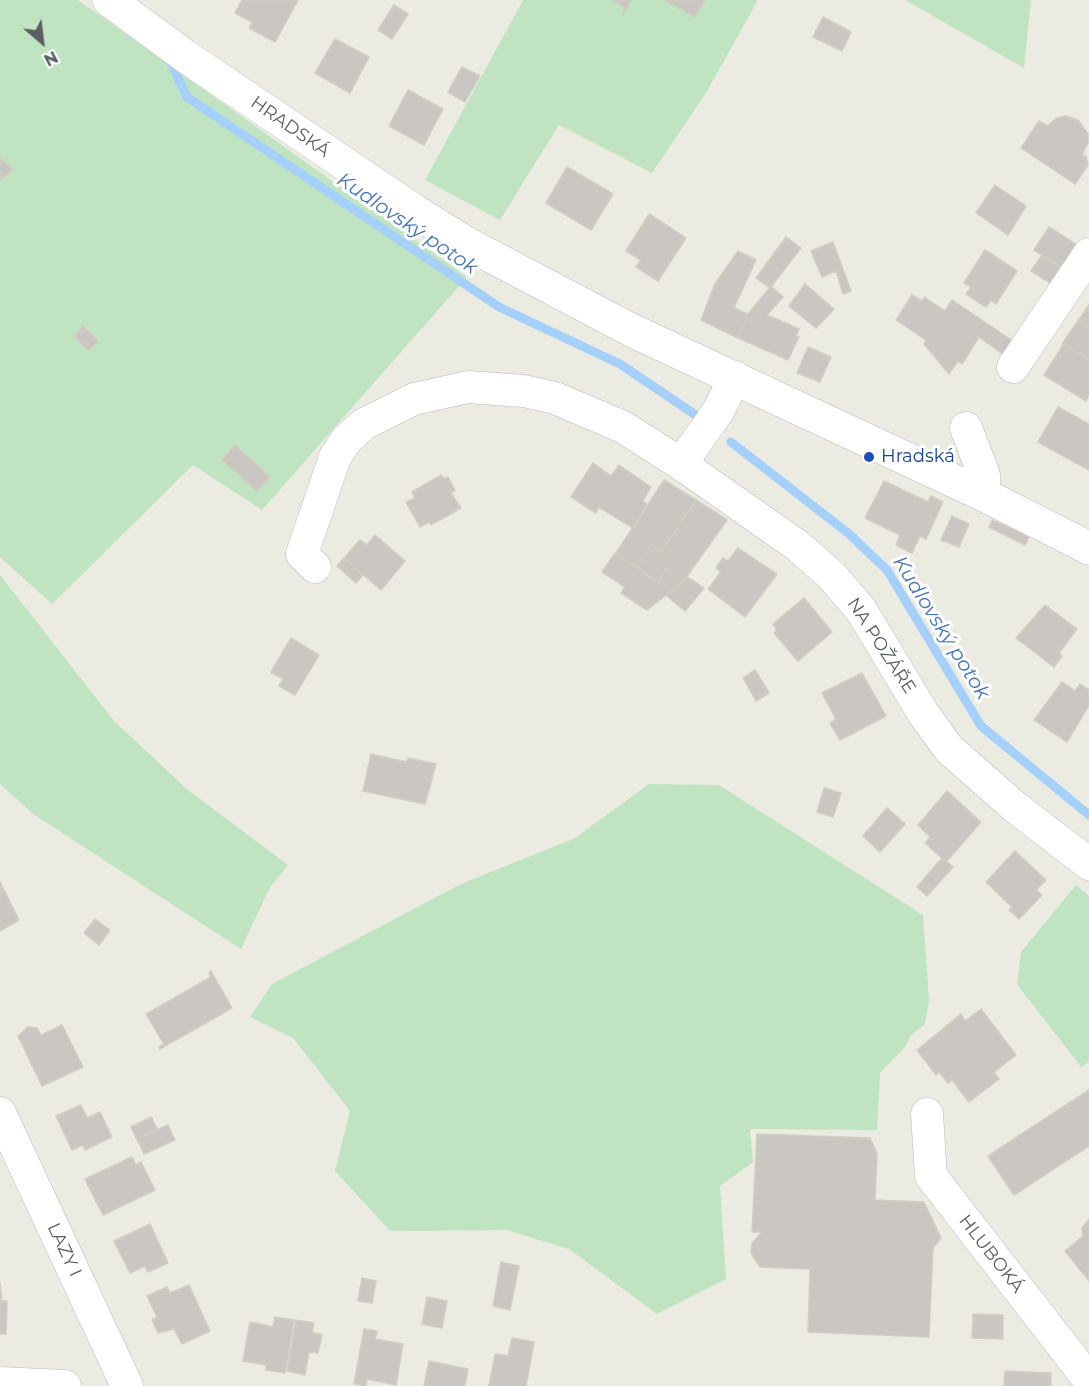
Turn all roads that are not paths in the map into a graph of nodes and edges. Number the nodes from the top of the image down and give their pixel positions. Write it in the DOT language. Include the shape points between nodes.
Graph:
graph roads {
  1 [pos="119,8"];
  2 [pos="1089,254"];
  3 [pos="1013,367"];
  4 [pos="735,377"];
  5 [pos="966,428"];
  6 [pos="681,464"];
  7 [pos="984,495"];
  8 [pos="1089,548"];
  9 [pos="315,567"];
  10 [pos="1089,864"];
  11 [pos="0,1113"];
  12 [pos="927,1114"];
  13 [pos="1089,1380"];
  14 [pos="0,1383"];
  15 [pos="65,1386"];
  16 [pos="127,1386"];
  1 -- 4 [label="street, HRADSKÁ" via="466,243 631,330"];
  2 -- 3 [label="street"];
  4 -- 6 [label="street" via="719,410"];
  4 -- 7 [label="street, HRADSKÁ"];
  5 -- 7 [label="street" via="984,475"];
  6 -- 9 [label="street, NA POŽÁŘE" via="623,427 545,395 468,387 414,399 364,424 335,457 302,554"];
  6 -- 10 [label="street, NA POŽÁŘE" via="798,546 832,576 861,610 949,749"];
  7 -- 8 [label="street, HRADSKÁ"];
  11 -- 16 [label="street, LAZY I"];
  12 -- 13 [label="street, HLUBOKÁ" via="931,1176"];
  14 -- 15 [label="street"];
}
